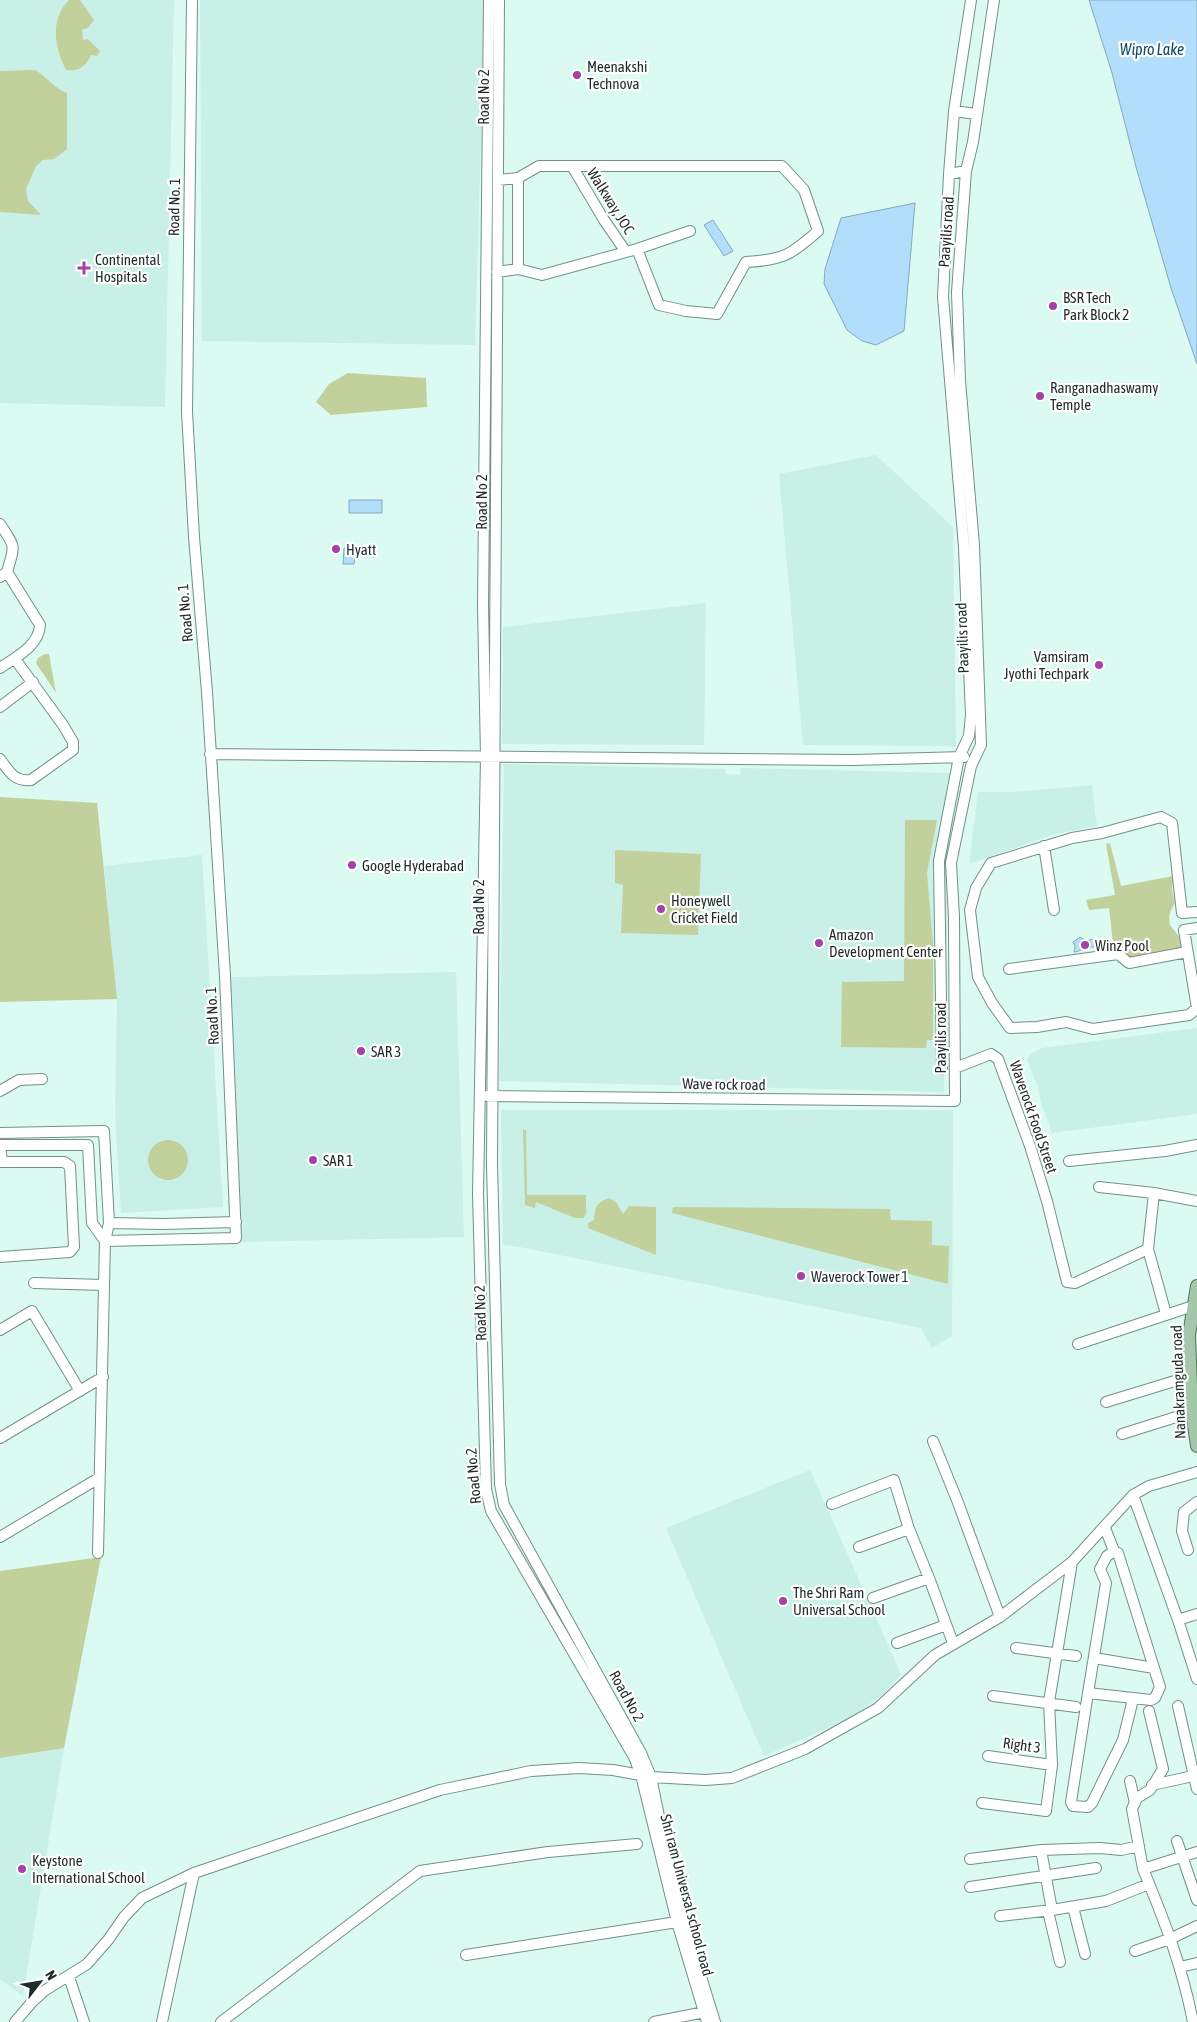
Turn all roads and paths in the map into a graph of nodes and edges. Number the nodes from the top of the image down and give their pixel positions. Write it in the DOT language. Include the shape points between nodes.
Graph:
graph roads {
  1 [pos="192,0"];
  2 [pos="490,0"];
  3 [pos="499,0"];
  4 [pos="971,0"];
  5 [pos="994,0"];
  6 [pos="954,111"];
  7 [pos="976,114"];
  8 [pos="572,166"];
  9 [pos="966,171"];
  10 [pos="949,174"];
  11 [pos="518,178"];
  12 [pos="498,180"];
  13 [pos="690,230"];
  14 [pos="637,250"];
  15 [pos="626,252"];
  16 [pos="518,269"];
  17 [pos="497,272"];
  18 [pos="0,524"];
  19 [pos="4,574"];
  20 [pos="15,658"];
  21 [pos="0,668"];
  22 [pos="33,682"];
  23 [pos="0,707"];
  24 [pos="210,754"];
  25 [pos="491,757"];
  26 [pos="959,757"];
  27 [pos="0,759"];
  28 [pos="974,759"];
  29 [pos="1044,846"];
  30 [pos="939,861"];
  31 [pos="951,863"];
  32 [pos="1054,910"];
  33 [pos="1197,912"];
  34 [pos="1182,913"];
  35 [pos="1197,928"];
  36 [pos="1184,930"];
  37 [pos="1187,952"];
  38 [pos="1009,969"];
  39 [pos="955,1068"];
  40 [pos="942,1069"];
  41 [pos="42,1079"];
  42 [pos="0,1091"];
  43 [pos="481,1096"];
  44 [pos="493,1097"];
  45 [pos="955,1101"];
  46 [pos="0,1133"];
  47 [pos="0,1145"];
  48 [pos="1197,1145"];
  49 [pos="1069,1161"];
  50 [pos="1,1162"];
  51 [pos="1099,1187"];
  52 [pos="478,1194"];
  53 [pos="1154,1194"];
  54 [pos="1197,1201"];
  55 [pos="109,1222"];
  56 [pos="236,1222"];
  57 [pos="105,1241"];
  58 [pos="1148,1249"];
  59 [pos="0,1257"];
  60 [pos="34,1283"];
  61 [pos="104,1285"];
  62 [pos="1197,1286"];
  63 [pos="1194,1301"];
  64 [pos="1166,1314"];
  65 [pos="0,1330"];
  66 [pos="1193,1334"];
  67 [pos="1078,1344"];
  68 [pos="1191,1376"];
  69 [pos="103,1377"];
  70 [pos="80,1391"];
  71 [pos="1195,1398"];
  72 [pos="1106,1402"];
  73 [pos="1192,1412"];
  74 [pos="1122,1434"];
  75 [pos="0,1438"];
  76 [pos="933,1441"];
  77 [pos="1197,1446"];
  78 [pos="1197,1472"];
  79 [pos="99,1478"];
  80 [pos="1133,1495"];
  81 [pos="1197,1502"];
  82 [pos="832,1504"];
  83 [pos="909,1530"];
  84 [pos="1103,1530"];
  85 [pos="0,1537"];
  86 [pos="859,1547"];
  87 [pos="1188,1550"];
  88 [pos="98,1552"];
  89 [pos="1111,1552"];
  90 [pos="1072,1562"];
  91 [pos="929,1578"];
  92 [pos="873,1598"];
  93 [pos="1197,1614"];
  94 [pos="1000,1618"];
  95 [pos="1178,1620"];
  96 [pos="946,1625"];
  97 [pos="897,1643"];
  98 [pos="953,1643"];
  99 [pos="1016,1648"];
  100 [pos="1058,1653"];
  101 [pos="1076,1656"];
  102 [pos="1094,1658"];
  103 [pos="1154,1668"];
  104 [pos="1197,1679"];
  105 [pos="1088,1693"];
  106 [pos="994,1696"];
  107 [pos="1133,1699"];
  108 [pos="1049,1702"];
  109 [pos="1178,1706"];
  110 [pos="1076,1707"];
  111 [pos="1149,1711"];
  112 [pos="988,1756"];
  113 [pos="1052,1765"];
  114 [pos="646,1776"];
  115 [pos="1193,1776"];
  116 [pos="1130,1781"];
  117 [pos="1152,1785"];
  118 [pos="1197,1789"];
  119 [pos="982,1803"];
  120 [pos="1135,1803"];
  121 [pos="1177,1842"];
  122 [pos="637,1844"];
  123 [pos="1139,1846"];
  124 [pos="1041,1850"];
  125 [pos="1197,1852"];
  126 [pos="1182,1856"];
  127 [pos="970,1859"];
  128 [pos="1096,1868"];
  129 [pos="1143,1869"];
  130 [pos="194,1872"];
  131 [pos="1047,1875"];
  132 [pos="1149,1884"];
  133 [pos="970,1887"];
  134 [pos="1197,1900"];
  135 [pos="1073,1906"];
  136 [pos="1050,1911"];
  137 [pos="1000,1916"];
  138 [pos="677,1922"];
  139 [pos="1197,1926"];
  140 [pos="1172,1938"];
  141 [pos="1135,1951"];
  142 [pos="1085,1954"];
  143 [pos="466,1955"];
  144 [pos="1060,1962"];
  145 [pos="1197,1963"];
  146 [pos="1180,1967"];
  147 [pos="68,1976"];
  148 [pos="706,2017"];
  149 [pos="15,2022"];
  150 [pos="84,2022"];
  151 [pos="162,2022"];
  152 [pos="221,2022"];
  153 [pos="654,2022"];
  154 [pos="715,2022"];
  155 [pos="1193,2022"];
  1 -- 24 [label="street, Road No. 1" via="187,395"];
  2 -- 25 [label="street, Road No 2" via="483,606"];
  3 -- 12 [label="street, Road No 2"];
  4 -- 6 [label="street, Paayilis road"];
  5 -- 7 [label="street, Paayilis road"];
  6 -- 7 [label="street"];
  6 -- 10 [label="street, Paayilis road"];
  7 -- 9 [label="street, Paayilis road"];
  8 -- 11 [label="street" via="539,166"];
  8 -- 14 [label="street" via="782,166 804,190 818,231 795,251 770,261 746,262 717,314 658,304"];
  8 -- 15 [label="street, Walkway, JOC"];
  9 -- 10 [label="street, Paayilis road"];
  9 -- 28 [label="street, Paayilis road" via="957,292 960,381 974,545 981,744"];
  10 -- 26 [label="street, Paayilis road" via="944,297 964,547 971,715 969,736"];
  11 -- 12 [label="street"];
  11 -- 16 [label="street"];
  12 -- 17 [label="street, Road No 2"];
  13 -- 14 [label="street"];
  14 -- 15 [label="street"];
  15 -- 16 [label="street" via="542,275"];
  16 -- 17 [label="street"];
  17 -- 25 [label="street, Road No 2"];
  18 -- 19 [label="street" via="13,544"];
  19 -- 20 [label="street" via="40,625 36,640"];
  20 -- 21 [label="street"];
  20 -- 22 [label="street"];
  22 -- 23 [label="street"];
  22 -- 27 [label="street" via="73,742 73,750 31,780 22,781 13,775"];
  24 -- 25 [label="street"];
  24 -- 56 [label="street, Road No. 1" via="225,976"];
  25 -- 26 [label="street" via="853,760"];
  25 -- 43 [label="street, Road No 2"];
  25 -- 44 [label="street, Road No 2"];
  26 -- 28 [label="street"];
  26 -- 30 [label="street, Paayilis road"];
  28 -- 31 [label="street, Paayilis road"];
  29 -- 32 [label="street"];
  29 -- 34 [label="street" via="1161,817 1172,823"];
  29 -- 37 [label="street" via="991,863 976,888 970,910 978,977 1010,1028 1066,1022 1094,1029 1189,1015 1197,1008"];
  30 -- 31 [label="street"];
  30 -- 40 [label="street, Paayilis road"];
  31 -- 39 [label="street, Paayilis road"];
  33 -- 34 [label="street"];
  34 -- 36 [label="street"];
  35 -- 36 [label="street"];
  36 -- 37 [label="street"];
  37 -- 38 [label="street" via="1129,963 1118,954"];
  39 -- 45 [label="street, Paayilis road"];
  39 -- 58 [label="street, Waverock Food Street" via="991,1054 998,1059 1030,1146 1069,1284"];
  41 -- 42 [label="street" via="19,1080"];
  43 -- 44 [label="street, Wave rock road"];
  43 -- 52 [label="street, Road No 2"];
  44 -- 45 [label="street, Wave rock road"];
  44 -- 114 [label="street, Road No 2" via="492,1212 500,1484 504,1505 641,1753"];
  46 -- 55 [label="street" via="104,1130"];
  47 -- 50 [label="street"];
  47 -- 57 [label="street" via="88,1144 92,1223"];
  48 -- 49 [label="street"];
  50 -- 59 [label="street" via="64,1162 70,1166 74,1247 70,1252"];
  51 -- 53 [label="street"];
  52 -- 114 [label="street, Road No.2" via="486,1489 491,1511"];
  53 -- 54 [label="street"];
  53 -- 58 [label="street"];
  55 -- 56 [label="street"];
  55 -- 57 [label="street"];
  56 -- 57 [label="street, Road No. 1" via="236,1238"];
  57 -- 61 [label="street"];
  58 -- 64 [label="street"];
  60 -- 61 [label="street"];
  61 -- 69 [label="street"];
  62 -- 63 [label="main road, Nanakramguda road"];
  63 -- 64 [label="street"];
  63 -- 66 [label="main road, Nanakramguda road"];
  64 -- 67 [label="street"];
  65 -- 70 [label="street" via="32,1311"];
  66 -- 68 [label="main road, Nanakramguda road"];
  68 -- 71 [label="main road, Nanakramguda road"];
  68 -- 72 [label="street"];
  69 -- 70 [label="street"];
  69 -- 79 [label="street"];
  70 -- 75 [label="street"];
  71 -- 73 [label="main road, Nanakramguda road"];
  73 -- 74 [label="street"];
  73 -- 77 [label="main road, Nanakramguda road"];
  76 -- 94 [label="street"];
  78 -- 80 [label="street" via="1149,1486"];
  79 -- 85 [label="street"];
  79 -- 88 [label="street"];
  80 -- 84 [label="street"];
  80 -- 95 [label="street"];
  81 -- 87 [label="street" via="1184,1512 1182,1531"];
  82 -- 83 [label="street" via="894,1480"];
  83 -- 86 [label="street"];
  83 -- 91 [label="street"];
  84 -- 89 [label="street"];
  84 -- 90 [label="street"];
  89 -- 102 [label="street" via="1100,1569 1106,1583"];
  89 -- 103 [label="street" via="1118,1553"];
  90 -- 94 [label="street"];
  90 -- 100 [label="street"];
  91 -- 92 [label="street"];
  91 -- 96 [label="street"];
  93 -- 95 [label="street"];
  94 -- 98 [label="street"];
  95 -- 104 [label="street"];
  96 -- 97 [label="street"];
  96 -- 98 [label="street"];
  98 -- 114 [label="street" via="935,1655 878,1708 805,1748 732,1778 705,1780"];
  99 -- 100 [label="street"];
  100 -- 101 [label="street"];
  100 -- 108 [label="street"];
  102 -- 103 [label="street"];
  102 -- 105 [label="street"];
  103 -- 107 [label="street" via="1160,1687 1156,1698"];
  105 -- 107 [label="street"];
  105 -- 107 [label="street" via="1071,1802 1073,1806 1085,1807 1092,1803 1123,1740"];
  106 -- 108 [label="street"];
  108 -- 110 [label="street"];
  108 -- 113 [label="street"];
  109 -- 115 [label="street"];
  111 -- 117 [label="street" via="1163,1769"];
  112 -- 113 [label="street, Right 3"];
  113 -- 119 [label="street" via="1046,1811"];
  114 -- 130 [label="street" via="579,1768 531,1771 440,1790"];
  114 -- 138 [label="street, Shri ram Universal school road"];
  114 -- 154 [label="street, Shri ram Universal school road"];
  115 -- 117 [label="street"];
  115 -- 118 [label="street"];
  116 -- 120 [label="street"];
  117 -- 120 [label="street"];
  120 -- 123 [label="street" via="1132,1809"];
  121 -- 126 [label="street"];
  122 -- 152 [label="street" via="548,1852 420,1871"];
  123 -- 124 [label="street" via="1121,1850"];
  123 -- 129 [label="street"];
  124 -- 127 [label="street"];
  124 -- 131 [label="street"];
  125 -- 126 [label="street"];
  126 -- 129 [label="street"];
  126 -- 134 [label="street"];
  128 -- 131 [label="street"];
  129 -- 132 [label="street"];
  130 -- 147 [label="street" via="142,1898 87,1964"];
  130 -- 151 [label="street"];
  131 -- 133 [label="street"];
  131 -- 136 [label="street"];
  132 -- 135 [label="street" via="1106,1901"];
  132 -- 140 [label="street"];
  135 -- 136 [label="street"];
  135 -- 142 [label="street"];
  136 -- 137 [label="street"];
  136 -- 144 [label="street"];
  138 -- 143 [label="street"];
  138 -- 148 [label="street, Shri ram Universal school road"];
  139 -- 140 [label="street"];
  140 -- 141 [label="street"];
  140 -- 146 [label="street"];
  145 -- 146 [label="street"];
  146 -- 155 [label="street"];
  147 -- 149 [label="street" via="44,1991"];
  147 -- 150 [label="street"];
  148 -- 153 [label="street"];
}
